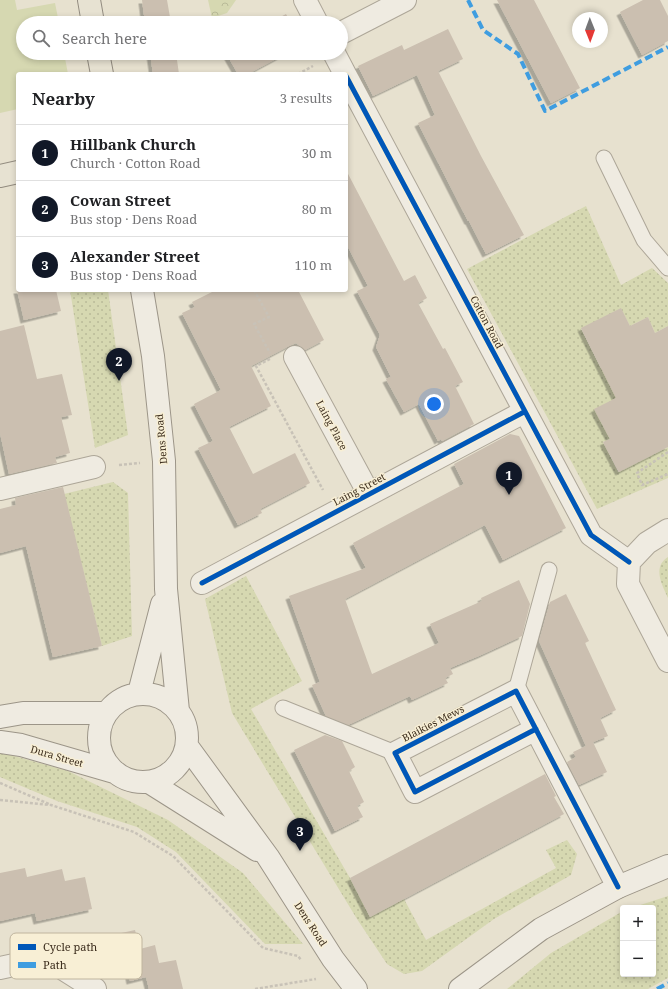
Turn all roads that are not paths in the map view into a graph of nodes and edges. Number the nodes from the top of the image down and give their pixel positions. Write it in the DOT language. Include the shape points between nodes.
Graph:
graph roads {
  1 [pos="89,0"];
  2 [pos="305,0"];
  3 [pos="405,0"];
  4 [pos="92,16"];
  5 [pos="313,16"];
  6 [pos="348,28"];
  7 [pos="99,60"];
  8 [pos="338,60"];
  9 [pos="102,72"];
  10 [pos="344,72"];
  11 [pos="348,81"];
  12 [pos="604,158"];
  13 [pos="16,172"];
  14 [pos="0,176"];
  15 [pos="668,268"];
  16 [pos="142,292"];
  17 [pos="295,357"];
  18 [pos="524,412"];
  19 [pos="94,467"];
  20 [pos="0,489"];
  21 [pos="368,494"];
  22 [pos="668,530"];
  23 [pos="629,562"];
  24 [pos="549,570"];
  25 [pos="202,583"];
  26 [pos="166,589"];
  27 [pos="668,661"];
  28 [pos="516,690"];
  29 [pos="139,693"];
  30 [pos="283,708"];
  31 [pos="178,711"];
  32 [pos="106,713"];
  33 [pos="0,717"];
  34 [pos="536,729"];
  35 [pos="0,742"];
  36 [pos="187,746"];
  37 [pos="394,753"];
  38 [pos="114,772"];
  39 [pos="149,782"];
  40 [pos="268,857"];
  41 [pos="668,866"];
  42 [pos="618,887"];
  43 [pos="10,966"];
  44 [pos="0,968"];
  45 [pos="79,979"];
  46 [pos="95,989"];
  47 [pos="356,989"];
  48 [pos="460,989"];
  1 -- 4 [label="main road"];
  2 -- 5 [label="street"];
  3 -- 6 [label="street"];
  7 -- 9 [label="main road"];
  8 -- 10 [label="street, Cotton Road"];
  11 -- 18 [label="street, Cotton Road"];
  12 -- 15 [label="lane" via="644,240"];
  13 -- 14 [label="main road"];
  16 -- 26 [label="street, Dens Road" via="153,356 164,461"];
  17 -- 21 [label="street, Laing Place"];
  18 -- 21 [label="street, Laing Street"];
  18 -- 23 [label="street, Cotton Road" via="591,535"];
  19 -- 20 [label="street"];
  21 -- 25 [label="street, Laing Street"];
  22 -- 23 [label="street" via="647,543"];
  23 -- 27 [label="street" via="628,584"];
  24 -- 28 [label="lane"];
  26 -- 29 [label="street, Dens Road"];
  26 -- 31 [label="street, Dens Road"];
  28 -- 34 [label="street"];
  28 -- 37 [label="street, Blaikies Mews"];
  29 -- 31 [label="street, Dens Road" via="161,698"];
  29 -- 32 [label="street, Dens Road" via="126,696"];
  30 -- 37 [label="lane"];
  31 -- 36 [label="street, Dens Road" via="184,721"];
  32 -- 33 [label="street" via="23,713"];
  32 -- 38 [label="street, Dens Road" via="100,724 98,737 105,762"];
  34 -- 37 [label="street, Blaikies Mews" via="415,792"];
  34 -- 42 [label="street"];
  35 -- 38 [label="street, Dura Street" via="21,745"];
  36 -- 39 [label="street, Dens Road" via="174,770 162,778"];
  36 -- 40 [label="street, Dens Road"];
  38 -- 39 [label="street, Dens Road" via="124,779"];
  39 -- 40 [label="street, Dens Road"];
  40 -- 47 [label="street, Dens Road"];
  41 -- 42 [label="street"];
  42 -- 48 [label="street" via="541,929"];
  43 -- 44 [label="street"];
  45 -- 46 [label="street"];
}
